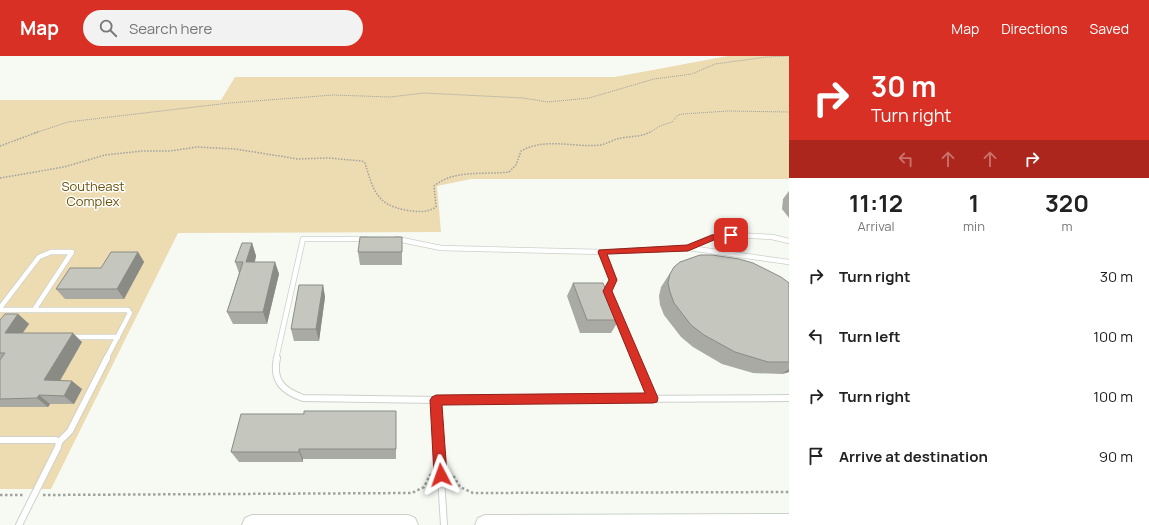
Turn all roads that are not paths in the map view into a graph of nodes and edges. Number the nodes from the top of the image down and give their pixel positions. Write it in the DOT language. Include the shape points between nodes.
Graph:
graph roads {
  1 [pos="370,239"];
  2 [pos="393,239"];
  3 [pos="789,241"];
  4 [pos="688,248"];
  5 [pos="602,252"];
  6 [pos="789,262"];
  7 [pos="0,309"];
  8 [pos="34,310"];
  9 [pos="65,337"];
  10 [pos="118,337"];
  11 [pos="653,398"];
  12 [pos="789,398"];
  13 [pos="436,400"];
  14 [pos="0,440"];
  15 [pos="59,442"];
  16 [pos="789,524"];
  17 [pos="19,525"];
  18 [pos="252,525"];
  19 [pos="305,525"];
  20 [pos="408,525"];
  21 [pos="444,525"];
  22 [pos="485,525"];
  1 -- 13 [label="lane" via="303,239 275,366 277,381 285,392 303,398"];
  2 -- 5 [label="lane" via="441,248"];
  3 -- 4 [label="lane" via="772,237 731,235 712,237"];
  4 -- 5 [label="lane"];
  4 -- 6 [label="lane"];
  5 -- 11 [label="lane" via="613,280 607,291"];
  7 -- 8 [label="lane"];
  7 -- 8 [label="lane" via="39,257 51,252 72,252"];
  8 -- 10 [label="lane" via="128,310 130,313"];
  9 -- 10 [label="lane"];
  10 -- 15 [label="lane" via="70,431"];
  11 -- 12 [label="lane"];
  11 -- 13 [label="lane"];
  13 -- 21 [label="lane"];
  14 -- 15 [label="lane"];
  15 -- 17 [label="lane"];
  16 -- 22 [label="main road"];
  18 -- 19 [label="main road"];
  19 -- 20 [label="main road"];
}
